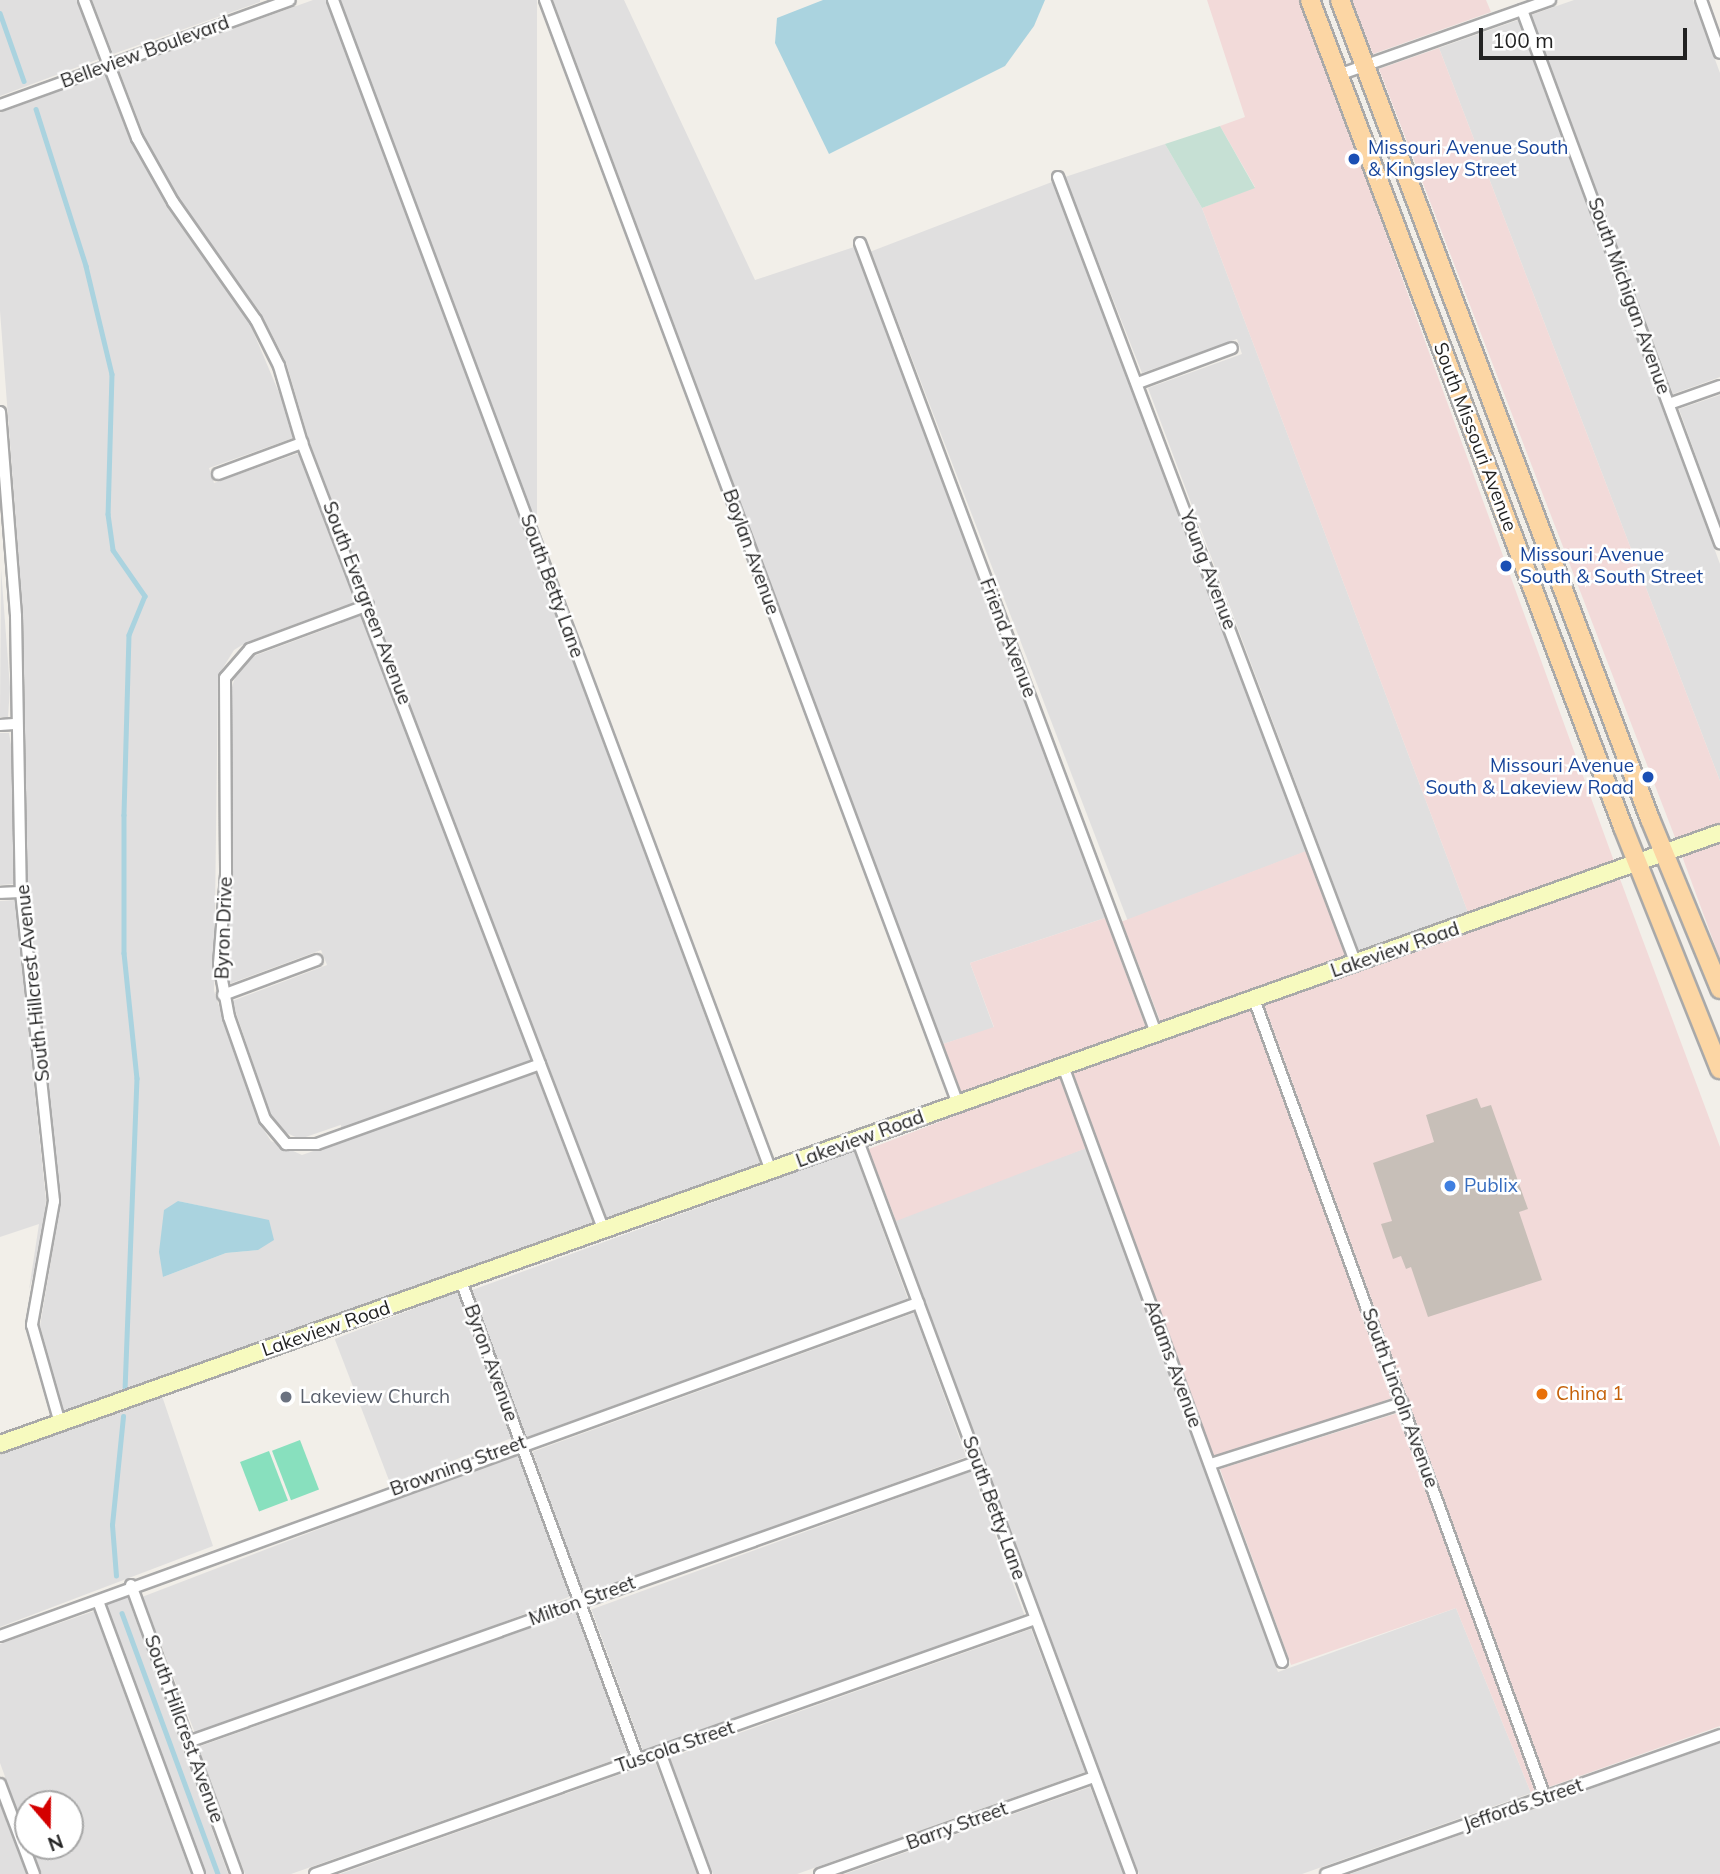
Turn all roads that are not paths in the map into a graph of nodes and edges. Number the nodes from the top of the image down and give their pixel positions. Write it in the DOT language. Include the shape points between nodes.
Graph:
graph roads {
  1 [pos="85,0"];
  2 [pos="290,0"];
  3 [pos="333,0"];
  4 [pos="545,0"];
  5 [pos="1310,0"];
  6 [pos="1340,0"];
  7 [pos="1550,0"];
  8 [pos="1701,0"];
  9 [pos="269,4"];
  10 [pos="1522,10"];
  11 [pos="1720,52"];
  12 [pos="109,64"];
  13 [pos="1365,66"];
  14 [pos="1338,75"];
  15 [pos="0,104"];
  16 [pos="1058,177"];
  17 [pos="860,243"];
  18 [pos="1233,348"];
  19 [pos="1138,383"];
  20 [pos="1720,386"];
  21 [pos="1669,404"];
  22 [pos="0,412"];
  23 [pos="302,443"];
  24 [pos="218,474"];
  25 [pos="1720,544"];
  26 [pos="4,561"];
  27 [pos="368,605"];
  28 [pos="15,724"];
  29 [pos="0,725"];
  30 [pos="1720,832"];
  31 [pos="1665,853"];
  32 [pos="1638,864"];
  33 [pos="21,892"];
  34 [pos="0,893"];
  35 [pos="317,960"];
  36 [pos="1356,964"];
  37 [pos="1720,989"];
  38 [pos="223,995"];
  39 [pos="1254,999"];
  40 [pos="1156,1033"];
  41 [pos="540,1064"];
  42 [pos="1063,1066"];
  43 [pos="1720,1069"];
  44 [pos="958,1104"];
  45 [pos="858,1141"];
  46 [pos="771,1171"];
  47 [pos="604,1231"];
  48 [pos="461,1282"];
  49 [pos="918,1303"];
  50 [pos="1402,1403"];
  51 [pos="60,1423"];
  52 [pos="521,1443"];
  53 [pos="0,1444"];
  54 [pos="976,1462"];
  55 [pos="1211,1464"];
  56 [pos="131,1585"];
  57 [pos="98,1601"];
  58 [pos="580,1601"];
  59 [pos="1035,1619"];
  60 [pos="0,1636"];
  61 [pos="1282,1662"];
  62 [pos="1720,1735"];
  63 [pos="188,1742"];
  64 [pos="660,1752"];
  65 [pos="638,1760"];
  66 [pos="1094,1777"];
  67 [pos="0,1784"];
  68 [pos="1545,1797"];
  69 [pos="34,1874"];
  70 [pos="199,1874"];
  71 [pos="237,1874"];
  72 [pos="315,1874"];
  73 [pos="705,1874"];
  74 [pos="820,1874"];
  75 [pos="1131,1874"];
  76 [pos="1326,1874"];
  1 -- 12 [label="street, South Evergreen Avenue"];
  2 -- 9 [label="street, Belleview Boulevard"];
  3 -- 46 [label="street, South Betty Lane"];
  4 -- 44 [label="street, Boylan Avenue"];
  5 -- 14 [label="main road, South Missouri Avenue"];
  6 -- 13 [label="main road, South Missouri Avenue"];
  7 -- 10 [label="street"];
  8 -- 11 [label="street"];
  9 -- 12 [label="street, Belleview Boulevard"];
  10 -- 13 [label="street"];
  10 -- 21 [label="street, South Michigan Avenue"];
  12 -- 15 [label="street, Belleview Boulevard"];
  12 -- 23 [label="street, South Evergreen Avenue" via="137,138 173,202 256,320 279,366"];
  13 -- 14 [label="street"];
  13 -- 31 [label="main road, South Missouri Avenue"];
  14 -- 32 [label="main road, South Missouri Avenue"];
  16 -- 19 [label="street, Young Avenue"];
  17 -- 40 [label="street, Friend Avenue"];
  18 -- 19 [label="street"];
  19 -- 36 [label="street, Young Avenue"];
  20 -- 21 [label="street"];
  21 -- 25 [label="street, South Michigan Avenue"];
  22 -- 26 [label="street, South Hillcrest Avenue" via="10,519"];
  23 -- 24 [label="street"];
  23 -- 27 [label="street, South Evergreen Avenue"];
  26 -- 28 [label="street, South Hillcrest Avenue" via="16,616"];
  27 -- 38 [label="street, Byron Drive" via="250,649 225,678"];
  27 -- 41 [label="street, South Evergreen Avenue"];
  28 -- 29 [label="street"];
  28 -- 33 [label="street, South Hillcrest Avenue" via="21,776"];
  30 -- 31 [label="street, Lakeview Road"];
  31 -- 32 [label="street, Lakeview Road"];
  31 -- 37 [label="main road, South Missouri Avenue"];
  32 -- 36 [label="street, Lakeview Road"];
  32 -- 43 [label="main road, South Missouri Avenue"];
  33 -- 34 [label="street"];
  33 -- 51 [label="street, South Hillcrest Avenue" via="54,1200 32,1325"];
  35 -- 38 [label="street"];
  36 -- 39 [label="street, Lakeview Road"];
  38 -- 41 [label="street, Byron Drive" via="265,1119 275,1135 300,1147"];
  39 -- 40 [label="street, Lakeview Road"];
  39 -- 50 [label="street, South Lincoln Avenue"];
  40 -- 42 [label="street, Lakeview Road"];
  41 -- 47 [label="street, South Evergreen Avenue"];
  42 -- 44 [label="street, Lakeview Road"];
  42 -- 55 [label="street, Adams Avenue"];
  44 -- 45 [label="street, Lakeview Road"];
  45 -- 46 [label="street, Lakeview Road"];
  45 -- 49 [label="street, South Betty Lane"];
  46 -- 47 [label="street, Lakeview Road"];
  47 -- 48 [label="street, Lakeview Road"];
  48 -- 51 [label="street, Lakeview Road"];
  48 -- 52 [label="street, Byron Avenue"];
  49 -- 52 [label="street, Browning Street"];
  49 -- 54 [label="street, South Betty Lane"];
  50 -- 55 [label="street"];
  50 -- 68 [label="street, South Lincoln Avenue"];
  51 -- 53 [label="street, Lakeview Road"];
  52 -- 56 [label="street, Browning Street"];
  52 -- 58 [label="street, Byron Avenue"];
  54 -- 58 [label="street, Milton Street"];
  54 -- 59 [label="street, South Betty Lane"];
  55 -- 61 [label="street, Adams Avenue"];
  56 -- 57 [label="street, Browning Street"];
  56 -- 63 [label="street, South Hillcrest Avenue"];
  57 -- 60 [label="street, Browning Street"];
  57 -- 70 [label="street, South Hillcrest Avenue"];
  58 -- 63 [label="street, Milton Street"];
  58 -- 65 [label="street, Byron Avenue"];
  59 -- 64 [label="street, Tuscola Street"];
  59 -- 66 [label="street, South Betty Lane"];
  62 -- 68 [label="street, Jeffords Street"];
  63 -- 71 [label="street, South Hillcrest Avenue"];
  64 -- 65 [label="street, Tuscola Street"];
  64 -- 73 [label="street"];
  65 -- 72 [label="street, Tuscola Street"];
  66 -- 74 [label="street, Barry Street"];
  66 -- 75 [label="street, South Betty Lane"];
  67 -- 69 [label="street"];
  68 -- 76 [label="street, Jeffords Street"];
}
